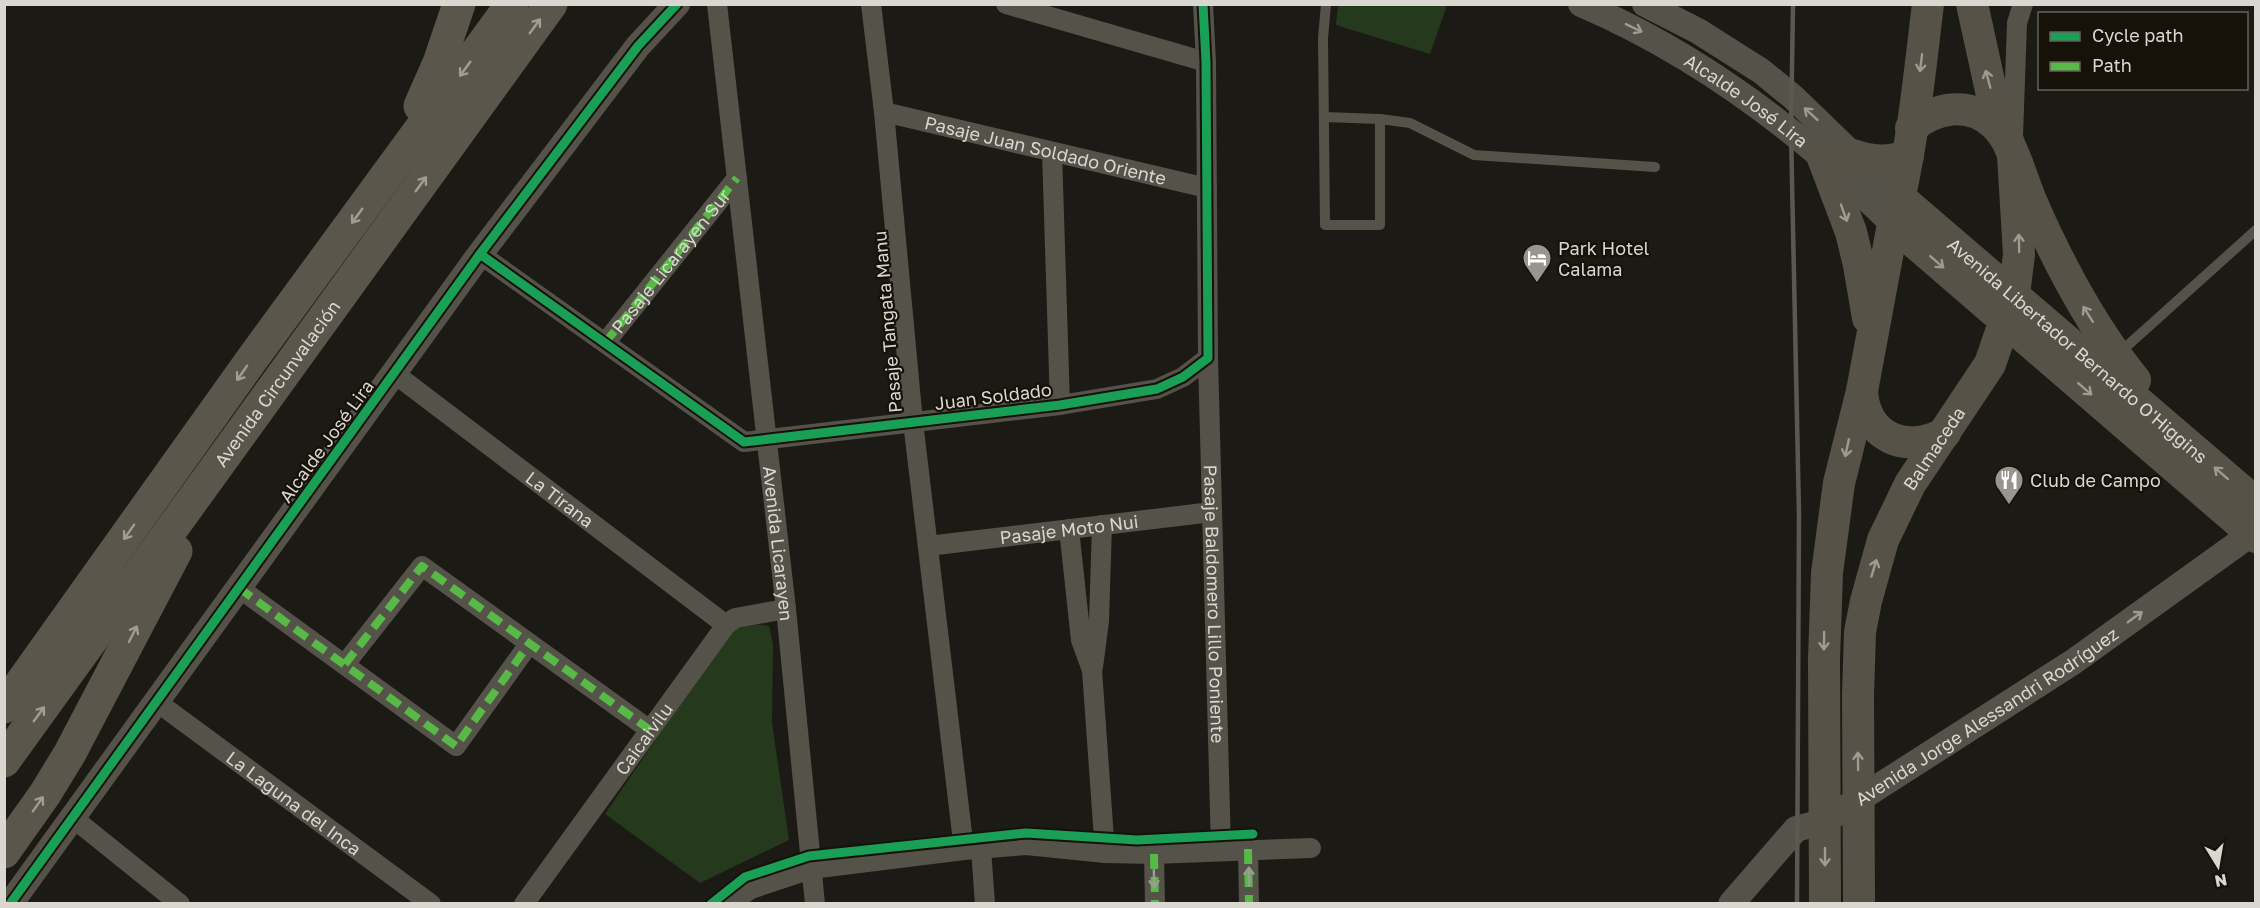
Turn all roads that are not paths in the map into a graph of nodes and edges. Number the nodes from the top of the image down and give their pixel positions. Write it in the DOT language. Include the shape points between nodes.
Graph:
graph roads {
  1 [pos="459,4"];
  2 [pos="512,4"];
  3 [pos="550,4"];
  4 [pos="676,4"];
  5 [pos="717,4"];
  6 [pos="871,4"];
  7 [pos="1006,4"];
  8 [pos="1203,4"];
  9 [pos="1326,4"];
  10 [pos="1581,4"];
  11 [pos="1645,4"];
  12 [pos="1928,4"];
  13 [pos="1972,4"];
  14 [pos="2023,4"];
  15 [pos="1206,62"];
  16 [pos="884,112"];
  17 [pos="1324,117"];
  18 [pos="1380,119"];
  19 [pos="1910,142"];
  20 [pos="1052,152"];
  21 [pos="2013,155"];
  22 [pos="1838,157"];
  23 [pos="1654,167"];
  24 [pos="392,168"];
  25 [pos="737,178"];
  26 [pos="1207,188"];
  27 [pos="1897,211"];
  28 [pos="2256,230"];
  29 [pos="480,254"];
  30 [pos="2010,308"];
  31 [pos="1872,338"];
  32 [pos="605,343"];
  33 [pos="2040,350"];
  34 [pos="2116,356"];
  35 [pos="1208,358"];
  36 [pos="1990,364"];
  37 [pos="395,374"];
  38 [pos="1862,391"];
  39 [pos="1060,405"];
  40 [pos="913,422"];
  41 [pos="1944,433"];
  42 [pos="767,440"];
  43 [pos="2187,444"];
  44 [pos="220,462"];
  45 [pos="2256,503"];
  46 [pos="1212,512"];
  47 [pos="1102,525"];
  48 [pos="1070,529"];
  49 [pos="2253,536"];
  50 [pos="928,546"];
  51 [pos="239,588"];
  52 [pos="786,609"];
  53 [pos="726,625"];
  54 [pos="529,644"];
  55 [pos="345,664"];
  56 [pos="1092,670"];
  57 [pos="157,702"];
  58 [pos="4,706"];
  59 [pos="650,730"];
  60 [pos="4,762"];
  61 [pos="1859,800"];
  62 [pos="73,818"];
  63 [pos="1825,821"];
  64 [pos="1154,847"];
  65 [pos="1311,848"];
  66 [pos="1248,849"];
  67 [pos="972,850"];
  68 [pos="1221,850"];
  69 [pos="4,852"];
  70 [pos="1105,853"];
  71 [pos="811,869"];
  72 [pos="10,903"];
  73 [pos="179,903"];
  74 [pos="431,903"];
  75 [pos="524,903"];
  76 [pos="728,903"];
  77 [pos="815,903"];
  78 [pos="985,903"];
  79 [pos="1155,903"];
  80 [pos="1249,903"];
  81 [pos="1731,903"];
  82 [pos="1825,903"];
  83 [pos="1859,903"];
  1 -- 24 [label="highway" via="439,63"];
  2 -- 24 [label="highway, Avenida Circunvalación, one-way"];
  44 -- 3 [label="highway, Avenida Circunvalación, one-way"];
  4 -- 29 [label="street, Alcalde José Lira" via="638,46"];
  5 -- 25 [label="street, Avenida Licarayen"];
  6 -- 16 [label="street, Pasaje Tangata Manu"];
  7 -- 15 [label="street"];
  8 -- 15 [label="street"];
  9 -- 17 [label="lane"];
  10 -- 22 [label="street, Alcalde José Lira, one-way" via="1694,62"];
  22 -- 11 [label="street, Alcalde José Lira, one-way" via="1809,111 1761,71 1698,31"];
  12 -- 19 [label="main road, one-way"];
  21 -- 13 [label="main road, Balmaceda, one-way" via="1982,59"];
  14 -- 21 [label="street" via="2017,23"];
  15 -- 26 [label="street"];
  16 -- 20 [label="street, Pasaje Juan Soldado Oriente"];
  16 -- 40 [label="street, Pasaje Tangata Manu"];
  17 -- 18 [label="lane"];
  17 -- 18 [label="lane" via="1325,225 1380,225"];
  18 -- 23 [label="lane" via="1410,123 1474,154"];
  19 -- 21 [label="main road" via="1921,120 1943,110 1968,110 1997,126"];
  19 -- 22 [label="main road" via="1886,162"];
  19 -- 27 [label="main road"];
  20 -- 26 [label="street, Pasaje Juan Soldado Oriente"];
  20 -- 39 [label="street"];
  30 -- 21 [label="main road, Balmaceda, one-way" via="2019,255"];
  34 -- 21 [label="main road, one-way" via="2068,280"];
  22 -- 27 [label="street, Alcalde José Lira"];
  22 -- 31 [label="main road, one-way"];
  24 -- 58 [label="highway, Avenida Circunvalación, one-way"];
  25 -- 32 [label="street, Pasaje Licarayen Sur"];
  25 -- 42 [label="street, Avenida Licarayen"];
  26 -- 35 [label="street"];
  27 -- 30 [label="main road, Avenida Libertador Bernardo O'Higgins"];
  27 -- 31 [label="main road"];
  28 -- 34 [label="lane"];
  29 -- 32 [label="street, Juan Soldado"];
  29 -- 37 [label="street, Alcalde José Lira"];
  30 -- 33 [label="main road, Avenida Libertador Bernardo O'Higgins"];
  30 -- 36 [label="main road, Balmaceda"];
  30 -- 43 [label="main road, Avenida Libertador Bernardo O'Higgins"];
  31 -- 38 [label="main road"];
  32 -- 42 [label="street, Juan Soldado" via="744,442"];
  33 -- 36 [label="main road" via="2016,353"];
  33 -- 49 [label="main road, Avenida Libertador Bernardo O'Higgins, one-way"];
  34 -- 43 [label="main road"];
  35 -- 39 [label="street, Juan Soldado" via="1158,389"];
  35 -- 46 [label="street, Pasaje Baldomero Lillo Poniente"];
  36 -- 41 [label="main road, Balmaceda"];
  37 -- 51 [label="street, Alcalde José Lira"];
  37 -- 53 [label="street, La Tirana"];
  38 -- 41 [label="main road" via="1867,415 1892,439 1924,442"];
  38 -- 63 [label="main road, one-way" via="1839,483 1827,573"];
  39 -- 40 [label="street, Juan Soldado"];
  40 -- 42 [label="street, Juan Soldado"];
  40 -- 50 [label="street, Pasaje Tangata Manu"];
  61 -- 41 [label="main road, Balmaceda, one-way" via="1860,632 1866,601 1883,540 1910,484"];
  42 -- 52 [label="street, Avenida Licarayen"];
  45 -- 43 [label="main road, Avenida Libertador Bernardo O'Higgins, one-way"];
  60 -- 44 [label="highway, Avenida Circunvalación, one-way"];
  69 -- 44 [label="highway, one-way" via="85,728"];
  46 -- 47 [label="street, Pasaje Moto Nui"];
  46 -- 68 [label="street, Pasaje Baldomero Lillo Poniente"];
  47 -- 48 [label="street, Pasaje Moto Nui"];
  47 -- 56 [label="street"];
  48 -- 50 [label="street, Pasaje Moto Nui"];
  48 -- 56 [label="street" via="1081,640"];
  61 -- 49 [label="street, Avenida Jorge Alessandri Rodríguez, one-way" via="2073,662"];
  50 -- 67 [label="street, Pasaje Tangata Manu"];
  51 -- 55 [label="street"];
  51 -- 57 [label="street, Alcalde José Lira"];
  52 -- 53 [label="street" via="735,618"];
  52 -- 71 [label="street, Avenida Licarayen"];
  53 -- 59 [label="street, Caicaivilu"];
  54 -- 55 [label="street" via="422,566"];
  54 -- 55 [label="street" via="456,746"];
  54 -- 59 [label="street"];
  56 -- 70 [label="street"];
  57 -- 62 [label="street, Alcalde José Lira"];
  57 -- 74 [label="street, La Laguna del Inca"];
  59 -- 75 [label="street, Caicaivilu"];
  61 -- 63 [label="street, Avenida Jorge Alessandri Rodríguez"];
  61 -- 83 [label="main road, Balmaceda"];
  62 -- 72 [label="street, Alcalde José Lira"];
  62 -- 73 [label="street"];
  63 -- 81 [label="street, Avenida Jorge Alessandri Rodríguez" via="1796,829"];
  63 -- 82 [label="main road, one-way"];
  64 -- 68 [label="street"];
  64 -- 70 [label="street"];
  64 -- 79 [label="street, one-way"];
  65 -- 66 [label="street"];
  66 -- 68 [label="street"];
  80 -- 66 [label="street, one-way"];
  67 -- 70 [label="street" via="1026,845"];
  67 -- 71 [label="street"];
  67 -- 78 [label="street, Pasaje Tangata Manu"];
  71 -- 76 [label="street" via="751,889"];
  71 -- 77 [label="street, Avenida Licarayen"];
}
